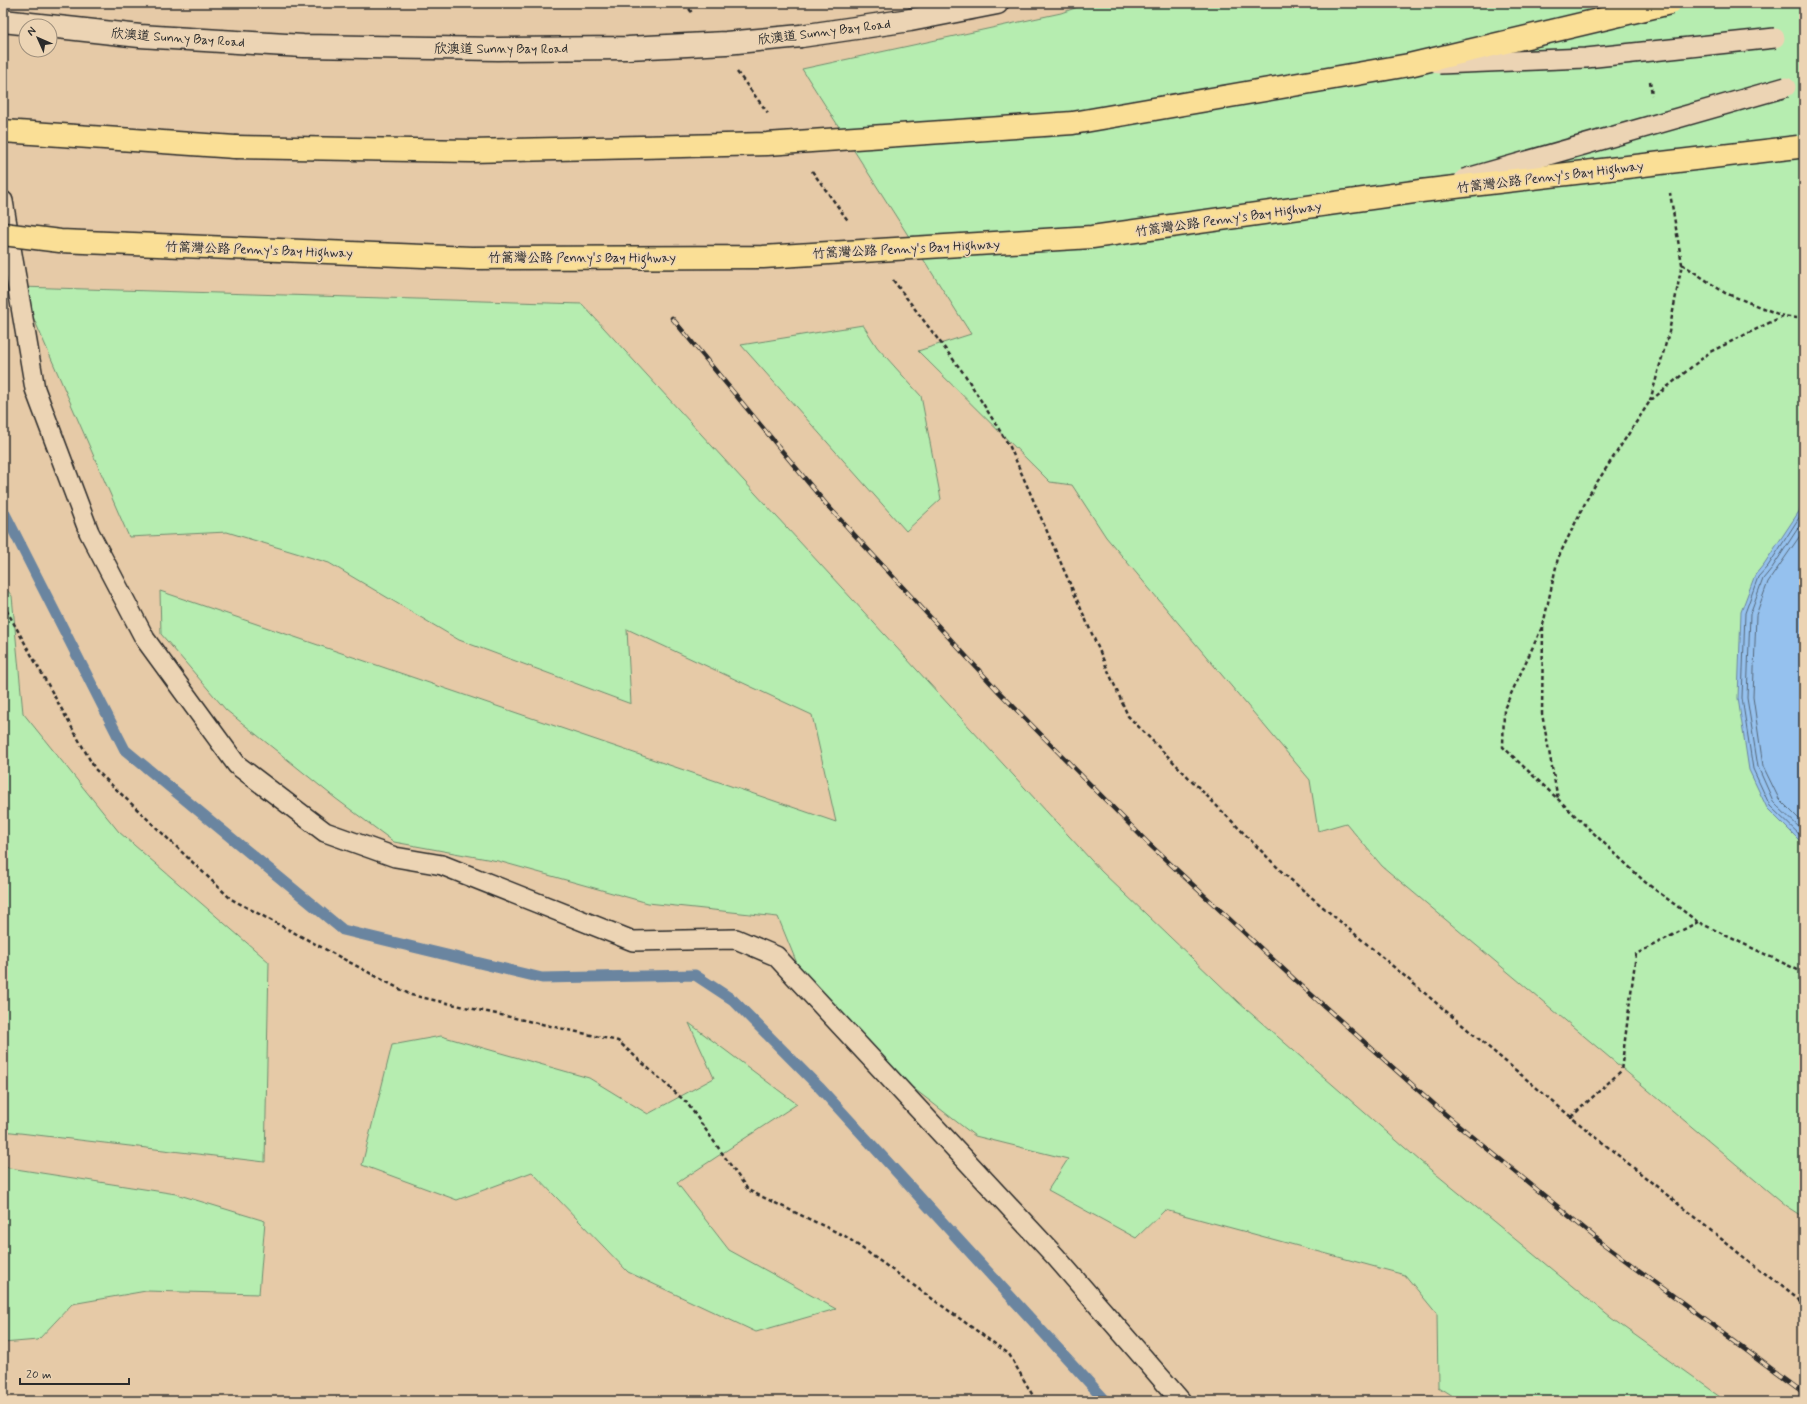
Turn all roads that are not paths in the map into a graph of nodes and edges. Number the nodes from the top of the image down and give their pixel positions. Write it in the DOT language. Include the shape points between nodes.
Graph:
graph roads {
  1 [pos="997,3"];
  2 [pos="1670,3"];
  3 [pos="3,21"];
  4 [pos="1775,38"];
  5 [pos="1410,66"];
  6 [pos="1786,87"];
  7 [pos="3,131"];
  8 [pos="1801,146"];
  9 [pos="1421,191"];
  10 [pos="3,201"];
  11 [pos="3,234"];
  12 [pos="1181,1401"];
  1 -- 3 [label="main road, 欣澳道 Sunny Bay Road, bridge" via="910,20 801,36 628,48 303,46 140,36"];
  2 -- 5 [label="highway, bridge"];
  4 -- 5 [label="lane, bridge" via="1586,58"];
  5 -- 7 [label="highway, bridge" via="1074,123 767,144 470,151 304,149 235,147"];
  6 -- 9 [label="lane, bridge"];
  8 -- 9 [label="highway, 竹篙灣公路 Penny's Bay Highway, bridge"];
  9 -- 11 [label="highway, 竹篙灣公路 Penny's Bay Highway, bridge" via="1092,237 763,257 471,258 60,241"];
  10 -- 12 [label="lane" via="35,389 89,532 145,639 237,765 325,832 388,855 442,865 633,941 736,939 776,956 1055,1256"];
}
